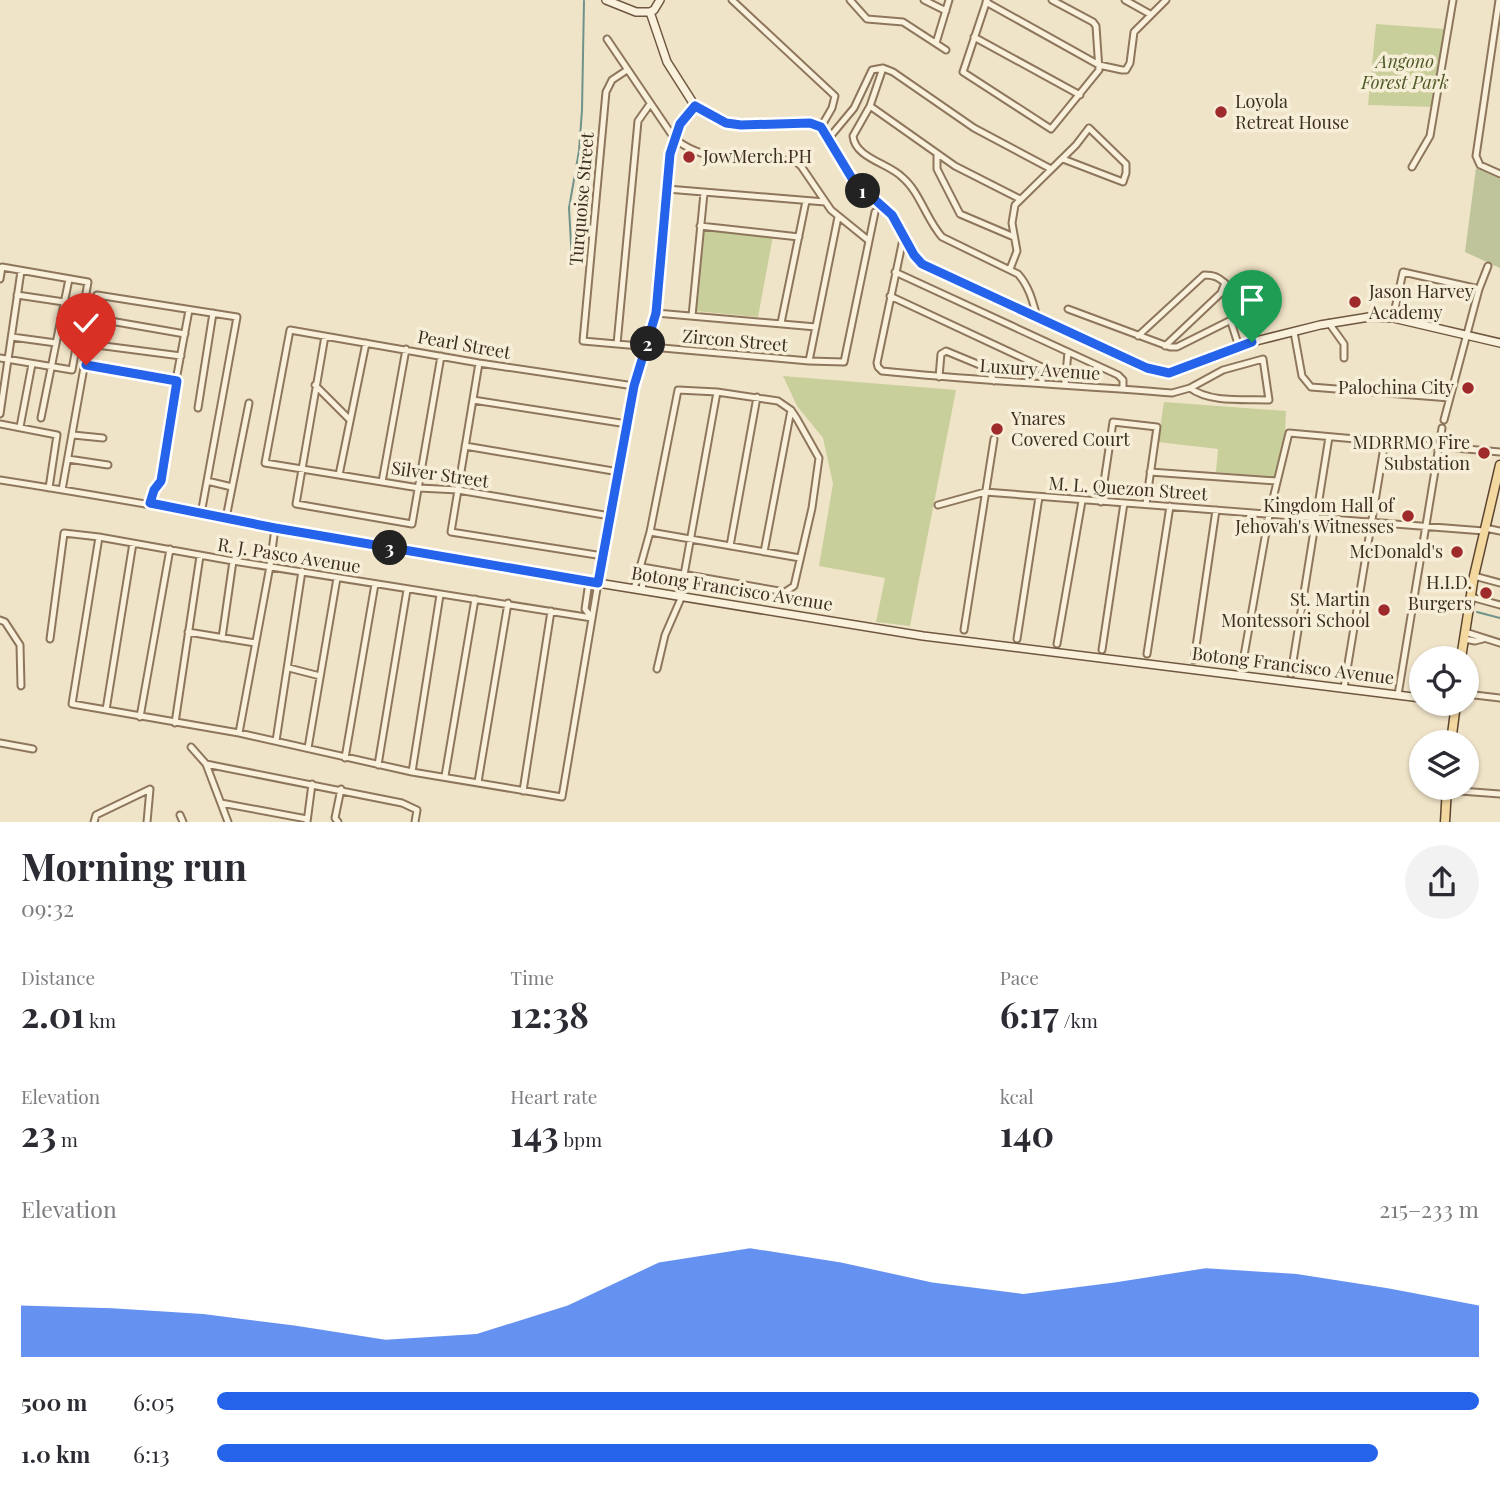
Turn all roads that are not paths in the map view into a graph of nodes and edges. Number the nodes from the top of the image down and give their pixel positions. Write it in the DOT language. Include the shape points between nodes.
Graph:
graph roads {
  1 [pos="660,0"];
  2 [pos="732,0"];
  3 [pos="850,0"];
  4 [pos="924,0"];
  5 [pos="949,0"];
  6 [pos="1052,0"];
  7 [pos="1125,0"];
  8 [pos="1166,0"];
  9 [pos="1453,0"];
  10 [pos="1499,0"];
  11 [pos="611,1"];
  12 [pos="986,1"];
  13 [pos="946,11"];
  14 [pos="650,12"];
  15 [pos="1150,14"];
  16 [pos="974,37"];
  17 [pos="607,39"];
  18 [pos="936,43"];
  19 [pos="946,50"];
  20 [pos="1099,65"];
  21 [pos="883,68"];
  22 [pos="627,70"];
  23 [pos="1080,94"];
  24 [pos="650,104"];
  25 [pos="695,106"];
  26 [pos="870,106"];
  27 [pos="821,127"];
  28 [pos="674,138"];
  29 [pos="829,138"];
  30 [pos="937,155"];
  31 [pos="1063,159"];
  32 [pos="1412,167"];
  33 [pos="1051,169"];
  34 [pos="1500,174"];
  35 [pos="667,189"];
  36 [pos="704,193"];
  37 [pos="1020,199"];
  38 [pos="806,201"];
  39 [pos="825,202"];
  40 [pos="875,212"];
  41 [pos="838,217"];
  42 [pos="701,226"];
  43 [pos="799,237"];
  44 [pos="1014,237"];
  45 [pos="869,240"];
  46 [pos="902,244"];
  47 [pos="1488,266"];
  48 [pos="1010,269"];
  49 [pos="22,271"];
  50 [pos="895,272"];
  51 [pos="0,279"];
  52 [pos="69,279"];
  53 [pos="1479,289"];
  54 [pos="17,295"];
  55 [pos="890,296"];
  56 [pos="64,302"];
  57 [pos="1068,309"];
  58 [pos="189,310"];
  59 [pos="213,313"];
  60 [pos="656,313"];
  61 [pos="692,316"];
  62 [pos="93,318"];
  63 [pos="1037,318"];
  64 [pos="1393,318"];
  65 [pos="781,323"];
  66 [pos="1329,323"];
  67 [pos="816,327"];
  68 [pos="1294,332"];
  69 [pos="185,334"];
  70 [pos="1467,335"];
  71 [pos="325,336"];
  72 [pos="12,337"];
  73 [pos="1138,337"];
  74 [pos="583,341"];
  75 [pos="56,343"];
  76 [pos="366,343"];
  77 [pos="1500,343"];
  78 [pos="89,344"];
  79 [pos="618,344"];
  80 [pos="1165,346"];
  81 [pos="1239,346"];
  82 [pos="647,348"];
  83 [pos="406,349"];
  84 [pos="1068,352"];
  85 [pos="1219,355"];
  86 [pos="181,356"];
  87 [pos="441,356"];
  88 [pos="0,358"];
  89 [pos="1344,358"];
  90 [pos="9,360"];
  91 [pos="810,361"];
  92 [pos="479,363"];
  93 [pos="32,364"];
  94 [pos="86,365"];
  95 [pos="51,367"];
  96 [pos="1223,370"];
  97 [pos="939,377"];
  98 [pos="177,381"];
  99 [pos="994,381"];
  100 [pos="1042,382"];
  101 [pos="1065,384"];
  102 [pos="315,385"];
  103 [pos="634,386"];
  104 [pos="1190,388"];
  105 [pos="1123,389"];
  106 [pos="717,392"];
  107 [pos="757,397"];
  108 [pos="1450,398"];
  109 [pos="473,400"];
  110 [pos="249,403"];
  111 [pos="198,408"];
  112 [pos="791,410"];
  113 [pos="0,414"];
  114 [pos="41,418"];
  115 [pos="350,420"];
  116 [pos="1444,420"];
  117 [pos="0,424"];
  118 [pos="627,424"];
  119 [pos="20,427"];
  120 [pos="1443,428"];
  121 [pos="73,435"];
  122 [pos="1329,437"];
  123 [pos="103,438"];
  124 [pos="994,439"];
  125 [pos="1385,441"];
  126 [pos="465,446"];
  127 [pos="1440,446"];
  128 [pos="1500,452"];
  129 [pos="68,459"];
  130 [pos="265,463"];
  131 [pos="108,465"];
  132 [pos="1500,466"];
  133 [pos="300,469"];
  134 [pos="619,472"];
  135 [pos="1150,472"];
  136 [pos="339,475"];
  137 [pos="0,480"];
  138 [pos="207,481"];
  139 [pos="1277,481"];
  140 [pos="382,482"];
  141 [pos="232,486"];
  142 [pos="49,488"];
  143 [pos="418,488"];
  144 [pos="62,490"];
  145 [pos="458,490"];
  146 [pos="985,492"];
  147 [pos="1039,497"];
  148 [pos="1082,501"];
  149 [pos="1101,502"];
  150 [pos="150,503"];
  151 [pos="1124,503"];
  152 [pos="1146,504"];
  153 [pos="938,505"];
  154 [pos="1170,506"];
  155 [pos="1216,510"];
  156 [pos="201,514"];
  157 [pos="1269,515"];
  158 [pos="610,516"];
  159 [pos="226,518"];
  160 [pos="1318,518"];
  161 [pos="1373,522"];
  162 [pos="1426,525"];
  163 [pos="275,528"];
  164 [pos="1485,529"];
  165 [pos="1500,531"];
  166 [pos="650,532"];
  167 [pos="99,537"];
  168 [pos="690,539"];
  169 [pos="133,543"];
  170 [pos="730,546"];
  171 [pos="170,549"];
  172 [pos="764,552"];
  173 [pos="200,556"];
  174 [pos="603,556"];
  175 [pos="800,558"];
  176 [pos="233,561"];
  177 [pos="270,566"];
  178 [pos="642,567"];
  179 [pos="302,571"];
  180 [pos="684,575"];
  181 [pos="1474,576"];
  182 [pos="337,578"];
  183 [pos="593,583"];
  184 [pos="1500,583"];
  185 [pos="374,584"];
  186 [pos="638,589"];
  187 [pos="407,590"];
  188 [pos="440,595"];
  189 [pos="682,596"];
  190 [pos="1471,597"];
  191 [pos="475,599"];
  192 [pos="508,603"];
  193 [pos="1500,605"];
  194 [pos="551,611"];
  195 [pos="592,618"];
  196 [pos="0,620"];
  197 [pos="964,630"];
  198 [pos="188,632"];
  199 [pos="1465,635"];
  200 [pos="222,638"];
  201 [pos="50,639"];
  202 [pos="1017,639"];
  203 [pos="255,643"];
  204 [pos="1500,643"];
  205 [pos="1057,644"];
  206 [pos="1463,646"];
  207 [pos="1102,650"];
  208 [pos="1147,654"];
  209 [pos="1194,660"];
  210 [pos="1242,667"];
  211 [pos="289,668"];
  212 [pos="656,669"];
  213 [pos="1292,674"];
  214 [pos="320,676"];
  215 [pos="21,686"];
  216 [pos="1344,688"];
  217 [pos="1398,695"];
  218 [pos="1409,696"];
  219 [pos="1479,696"];
  220 [pos="1500,698"];
  221 [pos="106,710"];
  222 [pos="141,717"];
  223 [pos="175,723"];
  224 [pos="239,733"];
  225 [pos="276,741"];
  226 [pos="0,743"];
  227 [pos="191,747"];
  228 [pos="308,748"];
  229 [pos="33,749"];
  230 [pos="345,758"];
  231 [pos="206,764"];
  232 [pos="378,765"];
  233 [pos="412,772"];
  234 [pos="445,776"];
  235 [pos="478,782"];
  236 [pos="312,784"];
  237 [pos="341,789"];
  238 [pos="523,791"];
  239 [pos="1479,792"];
  240 [pos="1500,794"];
  241 [pos="1446,800"];
  242 [pos="221,803"];
  243 [pos="180,815"];
  244 [pos="307,820"];
  245 [pos="94,822"];
  246 [pos="147,822"];
  247 [pos="183,822"];
  248 [pos="228,822"];
  249 [pos="338,822"];
  250 [pos="415,822"];
  251 [pos="1444,822"];
  1 -- 14 [label="street"];
  2 -- 27 [label="street" via="835,96"];
  3 -- 18 [label="street" via="867,19 903,22"];
  4 -- 13 [label="street"];
  5 -- 13 [label="street"];
  6 -- 20 [label="street" via="1093,22"];
  7 -- 15 [label="street"];
  8 -- 15 [label="street"];
  9 -- 32 [label="street" via="1430,136"];
  10 -- 34 [label="street" via="1476,156 1480,165"];
  11 -- 14 [label="street" via="636,12"];
  12 -- 16 [label="street"];
  12 -- 20 [label="street"];
  13 -- 18 [label="street"];
  14 -- 25 [label="street" via="667,62"];
  15 -- 20 [label="street" via="1133,32 1126,69"];
  16 -- 23 [label="street"];
  16 -- 23 [label="street" via="963,72 1051,129"];
  17 -- 22 [label="street"];
  18 -- 19 [label="street"];
  20 -- 23 [label="street"];
  21 -- 26 [label="street"];
  21 -- 29 [label="street" via="872,70 855,108"];
  21 -- 33 [label="street" via="974,128"];
  22 -- 24 [label="street"];
  22 -- 74 [label="street, Turquoise Street" via="612,79 606,92"];
  24 -- 28 [label="street"];
  24 -- 79 [label="street" via="638,121"];
  25 -- 27 [label="street" via="726,123 810,123"];
  25 -- 28 [label="street"];
  26 -- 30 [label="street"];
  26 -- 48 [label="street" via="853,136 856,146 903,177 942,237"];
  27 -- 29 [label="street"];
  28 -- 35 [label="street"];
  28 -- 39 [label="street" via="685,147 731,159 794,160"];
  29 -- 63 [label="street" via="853,180 892,215 922,264"];
  30 -- 37 [label="street"];
  30 -- 44 [label="street" via="937,169 960,214"];
  31 -- 31 [label="street" via="1089,128 1126,164 1126,173 1123,182"];
  31 -- 33 [label="street"];
  33 -- 37 [label="street"];
  35 -- 36 [label="street"];
  35 -- 60 [label="street"];
  36 -- 38 [label="street"];
  36 -- 42 [label="street"];
  37 -- 44 [label="street" via="1012,214"];
  38 -- 39 [label="street"];
  38 -- 43 [label="street"];
  39 -- 41 [label="street"];
  40 -- 45 [label="street"];
  41 -- 45 [label="street"];
  41 -- 67 [label="street"];
  42 -- 43 [label="street"];
  42 -- 61 [label="street"];
  43 -- 65 [label="street"];
  44 -- 48 [label="street" via="1017,251"];
  45 -- 91 [label="street, Zircon Street" via="844,362"];
  46 -- 50 [label="street"];
  47 -- 53 [label="street"];
  48 -- 63 [label="street" via="1024,281"];
  49 -- 51 [label="street" via="2,267"];
  49 -- 52 [label="street"];
  49 -- 54 [label="street"];
  50 -- 55 [label="street"];
  50 -- 84 [label="street"];
  52 -- 56 [label="street"];
  52 -- 95 [label="street" via="88,282 72,370"];
  53 -- 64 [label="street" via="1403,272"];
  53 -- 70 [label="street"];
  54 -- 56 [label="street"];
  54 -- 72 [label="street"];
  55 -- 97 [label="street, Luxury Avenue" via="878,368"];
  55 -- 100 [label="street" via="1040,366"];
  56 -- 75 [label="street"];
  57 -- 73 [label="street"];
  58 -- 59 [label="street"];
  58 -- 62 [label="street" via="97,295"];
  58 -- 69 [label="street"];
  59 -- 111 [label="street"];
  59 -- 138 [label="street" via="237,317"];
  60 -- 61 [label="street"];
  60 -- 82 [label="street"];
  61 -- 65 [label="street"];
  62 -- 69 [label="street"];
  62 -- 78 [label="street"];
  63 -- 85 [label="street" via="1157,372 1181,370"];
  64 -- 66 [label="street"];
  64 -- 70 [label="street"];
  65 -- 67 [label="street"];
  66 -- 68 [label="street"];
  66 -- 89 [label="street" via="1344,344"];
  67 -- 91 [label="street"];
  68 -- 81 [label="street"];
  68 -- 108 [label="street" via="1302,376 1311,387"];
  69 -- 86 [label="street"];
  70 -- 77 [label="street"];
  70 -- 108 [label="street"];
  71 -- 76 [label="street, Pearl Street"];
  71 -- 102 [label="street"];
  71 -- 130 [label="street, Pearl Street" via="290,330"];
  72 -- 75 [label="street"];
  72 -- 90 [label="street"];
  73 -- 80 [label="street"];
  73 -- 80 [label="street" via="1205,275 1219,277 1225,283 1221,293"];
  74 -- 79 [label="street, Zircon Street"];
  75 -- 95 [label="street"];
  76 -- 83 [label="street, Pearl Street"];
  76 -- 115 [label="street"];
  78 -- 86 [label="street"];
  78 -- 94 [label="street"];
  79 -- 82 [label="street, Zircon Street"];
  80 -- 81 [label="street" via="1177,347 1233,320"];
  81 -- 85 [label="street"];
  82 -- 91 [label="street, Zircon Street"];
  82 -- 103 [label="street"];
  83 -- 87 [label="street, Pearl Street"];
  83 -- 140 [label="street"];
  84 -- 101 [label="street"];
  84 -- 105 [label="street" via="1121,377"];
  85 -- 96 [label="street"];
  86 -- 98 [label="street"];
  87 -- 92 [label="street, Pearl Street"];
  87 -- 143 [label="street"];
  88 -- 90 [label="street"];
  90 -- 93 [label="street"];
  90 -- 113 [label="street"];
  92 -- 103 [label="street, Pearl Street"];
  92 -- 109 [label="street"];
  93 -- 95 [label="street"];
  93 -- 119 [label="street"];
  94 -- 98 [label="street"];
  94 -- 121 [label="street"];
  95 -- 114 [label="street"];
  96 -- 104 [label="street, Luxury Avenue"];
  96 -- 104 [label="street, Luxury Avenue" via="1264,359 1269,400 1210,397"];
  97 -- 99 [label="street, Luxury Avenue"];
  97 -- 99 [label="street" via="942,354 947,351 987,368"];
  98 -- 150 [label="street" via="161,481"];
  99 -- 100 [label="street, Luxury Avenue"];
  100 -- 101 [label="street, Luxury Avenue"];
  101 -- 105 [label="street, Luxury Avenue"];
  102 -- 115 [label="street"];
  102 -- 133 [label="street"];
  103 -- 118 [label="street"];
  104 -- 105 [label="street, Luxury Avenue" via="1172,393"];
  106 -- 107 [label="street"];
  106 -- 166 [label="street" via="678,390"];
  106 -- 168 [label="street"];
  107 -- 112 [label="street" via="778,401"];
  107 -- 170 [label="street"];
  108 -- 116 [label="street"];
  109 -- 118 [label="street"];
  109 -- 126 [label="street"];
  110 -- 141 [label="street"];
  112 -- 172 [label="street"];
  112 -- 175 [label="street" via="819,458"];
  115 -- 136 [label="street"];
  117 -- 119 [label="street"];
  118 -- 134 [label="street"];
  119 -- 142 [label="street" via="57,435"];
  120 -- 127 [label="street"];
  121 -- 123 [label="street"];
  121 -- 129 [label="street"];
  122 -- 125 [label="street"];
  122 -- 139 [label="street" via="1289,433"];
  122 -- 160 [label="street"];
  124 -- 146 [label="street"];
  125 -- 127 [label="street"];
  125 -- 161 [label="street"];
  126 -- 134 [label="street"];
  126 -- 145 [label="street"];
  127 -- 128 [label="street"];
  127 -- 162 [label="street"];
  129 -- 131 [label="street"];
  129 -- 144 [label="street"];
  130 -- 133 [label="street, Silver Street"];
  132 -- 164 [label="main road"];
  133 -- 136 [label="street, Silver Street"];
  133 -- 143 [label="street" via="296,504 412,524"];
  134 -- 158 [label="street"];
  135 -- 139 [label="street"];
  135 -- 149 [label="street" via="1157,427 1113,422"];
  135 -- 152 [label="street"];
  136 -- 140 [label="street, Silver Street"];
  137 -- 142 [label="street, Botong Francisco Avenue"];
  138 -- 141 [label="street"];
  138 -- 156 [label="street"];
  139 -- 157 [label="street"];
  140 -- 143 [label="street, Silver Street"];
  141 -- 159 [label="street"];
  142 -- 144 [label="street, Botong Francisco Avenue"];
  143 -- 145 [label="street, Silver Street"];
  144 -- 150 [label="street, Botong Francisco Avenue"];
  145 -- 158 [label="street, Silver Street"];
  145 -- 174 [label="street" via="452,532"];
  146 -- 147 [label="street, M. L. Quezon Street"];
  146 -- 153 [label="street, M. L. Quezon Street"];
  146 -- 197 [label="street"];
  147 -- 148 [label="street, M. L. Quezon Street"];
  147 -- 202 [label="street"];
  148 -- 149 [label="street, M. L. Quezon Street"];
  148 -- 205 [label="street"];
  149 -- 151 [label="street, M. L. Quezon Street"];
  150 -- 156 [label="street, Botong Francisco Avenue"];
  151 -- 152 [label="street, M. L. Quezon Street"];
  151 -- 207 [label="street"];
  152 -- 154 [label="street, M. L. Quezon Street"];
  154 -- 155 [label="street, M. L. Quezon Street"];
  154 -- 208 [label="street"];
  155 -- 157 [label="street, M. L. Quezon Street"];
  155 -- 209 [label="street"];
  156 -- 159 [label="street, Botong Francisco Avenue"];
  157 -- 160 [label="street, M. L. Quezon Street"];
  157 -- 210 [label="street"];
  158 -- 174 [label="street"];
  159 -- 163 [label="street, Botong Francisco Avenue"];
  160 -- 161 [label="street, M. L. Quezon Street"];
  160 -- 213 [label="street"];
  161 -- 162 [label="street, M. L. Quezon Street"];
  161 -- 216 [label="street"];
  162 -- 164 [label="street, M. L. Quezon Street"];
  162 -- 217 [label="street"];
  163 -- 177 [label="street"];
  163 -- 183 [label="street, Botong Francisco Avenue"];
  164 -- 165 [label="street, M. L. Quezon Street"];
  164 -- 181 [label="main road"];
  166 -- 168 [label="street"];
  166 -- 178 [label="street"];
  167 -- 169 [label="street, R. J. Pasco Avenue"];
  167 -- 201 [label="street, R. J. Pasco Avenue" via="64,533"];
  167 -- 221 [label="street" via="72,704"];
  168 -- 170 [label="street"];
  168 -- 180 [label="street"];
  169 -- 171 [label="street, R. J. Pasco Avenue"];
  169 -- 221 [label="street"];
  170 -- 172 [label="street"];
  171 -- 173 [label="street, R. J. Pasco Avenue"];
  171 -- 222 [label="street"];
  172 -- 175 [label="street"];
  173 -- 176 [label="street, R. J. Pasco Avenue"];
  173 -- 198 [label="street"];
  174 -- 183 [label="street"];
  175 -- 180 [label="street" via="794,586 785,592"];
  176 -- 177 [label="street, R. J. Pasco Avenue"];
  176 -- 200 [label="street"];
  177 -- 179 [label="street, R. J. Pasco Avenue"];
  177 -- 203 [label="street"];
  178 -- 180 [label="street"];
  178 -- 186 [label="street"];
  179 -- 182 [label="street, R. J. Pasco Avenue"];
  179 -- 211 [label="street"];
  181 -- 184 [label="street"];
  181 -- 190 [label="main road"];
  182 -- 185 [label="street, R. J. Pasco Avenue"];
  182 -- 214 [label="street"];
  183 -- 186 [label="street, Botong Francisco Avenue"];
  183 -- 195 [label="street"];
  185 -- 187 [label="street, R. J. Pasco Avenue"];
  185 -- 230 [label="street"];
  186 -- 189 [label="street, Botong Francisco Avenue"];
  187 -- 188 [label="street, R. J. Pasco Avenue"];
  187 -- 232 [label="street"];
  188 -- 191 [label="street, R. J. Pasco Avenue"];
  188 -- 233 [label="street"];
  189 -- 212 [label="street" via="664,635"];
  189 -- 216 [label="street, Botong Francisco Avenue" via="923,636"];
  190 -- 193 [label="street"];
  190 -- 199 [label="main road"];
  191 -- 192 [label="street, R. J. Pasco Avenue"];
  191 -- 234 [label="street"];
  192 -- 194 [label="street, R. J. Pasco Avenue"];
  192 -- 235 [label="street"];
  194 -- 195 [label="street, R. J. Pasco Avenue"];
  194 -- 238 [label="street"];
  195 -- 238 [label="street" via="562,797"];
  196 -- 215 [label="street" via="20,645"];
  198 -- 200 [label="street"];
  198 -- 223 [label="street"];
  199 -- 204 [label="street" via="1475,641"];
  199 -- 206 [label="main road"];
  200 -- 203 [label="street"];
  203 -- 224 [label="street"];
  211 -- 214 [label="street"];
  211 -- 225 [label="street"];
  214 -- 228 [label="street"];
  216 -- 217 [label="street, Botong Francisco Avenue"];
  217 -- 218 [label="street, Botong Francisco Avenue"];
  219 -- 220 [label="street"];
  221 -- 222 [label="street"];
  222 -- 223 [label="street"];
  223 -- 224 [label="street"];
  224 -- 225 [label="street"];
  225 -- 228 [label="street"];
  226 -- 229 [label="street"];
  227 -- 231 [label="street"];
  228 -- 230 [label="street"];
  230 -- 232 [label="street"];
  231 -- 236 [label="street"];
  231 -- 242 [label="street"];
  232 -- 233 [label="street"];
  233 -- 234 [label="street"];
  234 -- 235 [label="street"];
  235 -- 238 [label="street"];
  236 -- 237 [label="street"];
  236 -- 244 [label="street"];
  237 -- 249 [label="street"];
  237 -- 250 [label="street" via="402,803 417,810"];
  239 -- 240 [label="street"];
  241 -- 251 [label="main road"];
  242 -- 244 [label="street"];
  242 -- 248 [label="street"];
  243 -- 247 [label="street"];
  245 -- 246 [label="street" via="96,815 150,789"];
}
